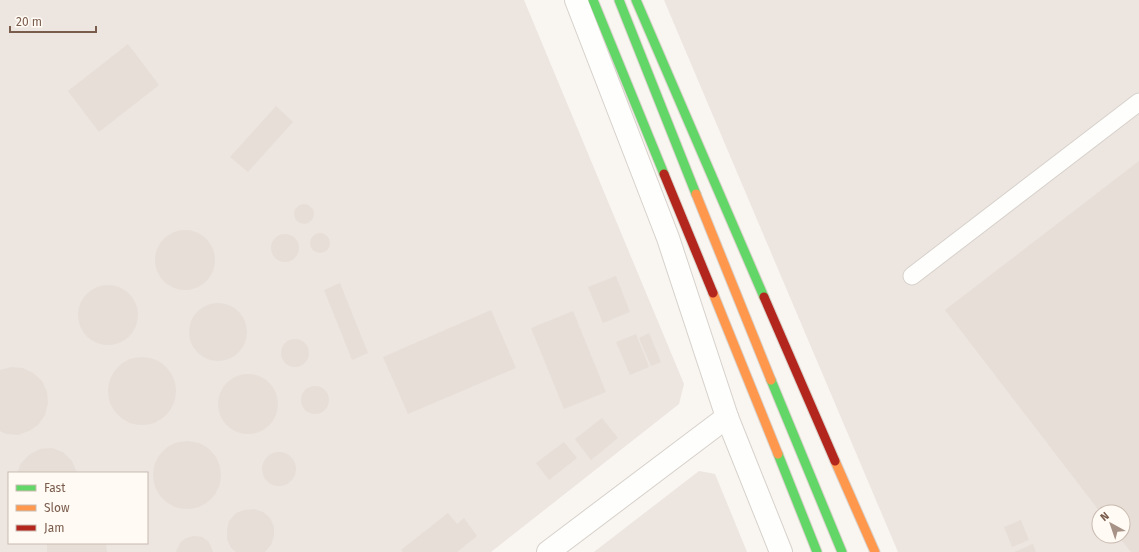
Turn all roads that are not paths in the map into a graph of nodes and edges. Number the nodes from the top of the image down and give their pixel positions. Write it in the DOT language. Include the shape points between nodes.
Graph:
graph roads {
  1 [pos="576,0"];
  2 [pos="593,0"];
  3 [pos="619,0"];
  4 [pos="636,0"];
  5 [pos="1139,102"];
  6 [pos="912,276"];
  7 [pos="727,417"];
  8 [pos="548,552"];
  9 [pos="781,552"];
  10 [pos="817,552"];
  11 [pos="842,552"];
  12 [pos="875,552"];
  1 -- 7 [label="street" via="668,238"];
  2 -- 10 [label="main road"];
  3 -- 11 [label="main road"];
  4 -- 12 [label="main road"];
  5 -- 6 [label="lane"];
  7 -- 8 [label="street"];
  7 -- 9 [label="street"];
}
